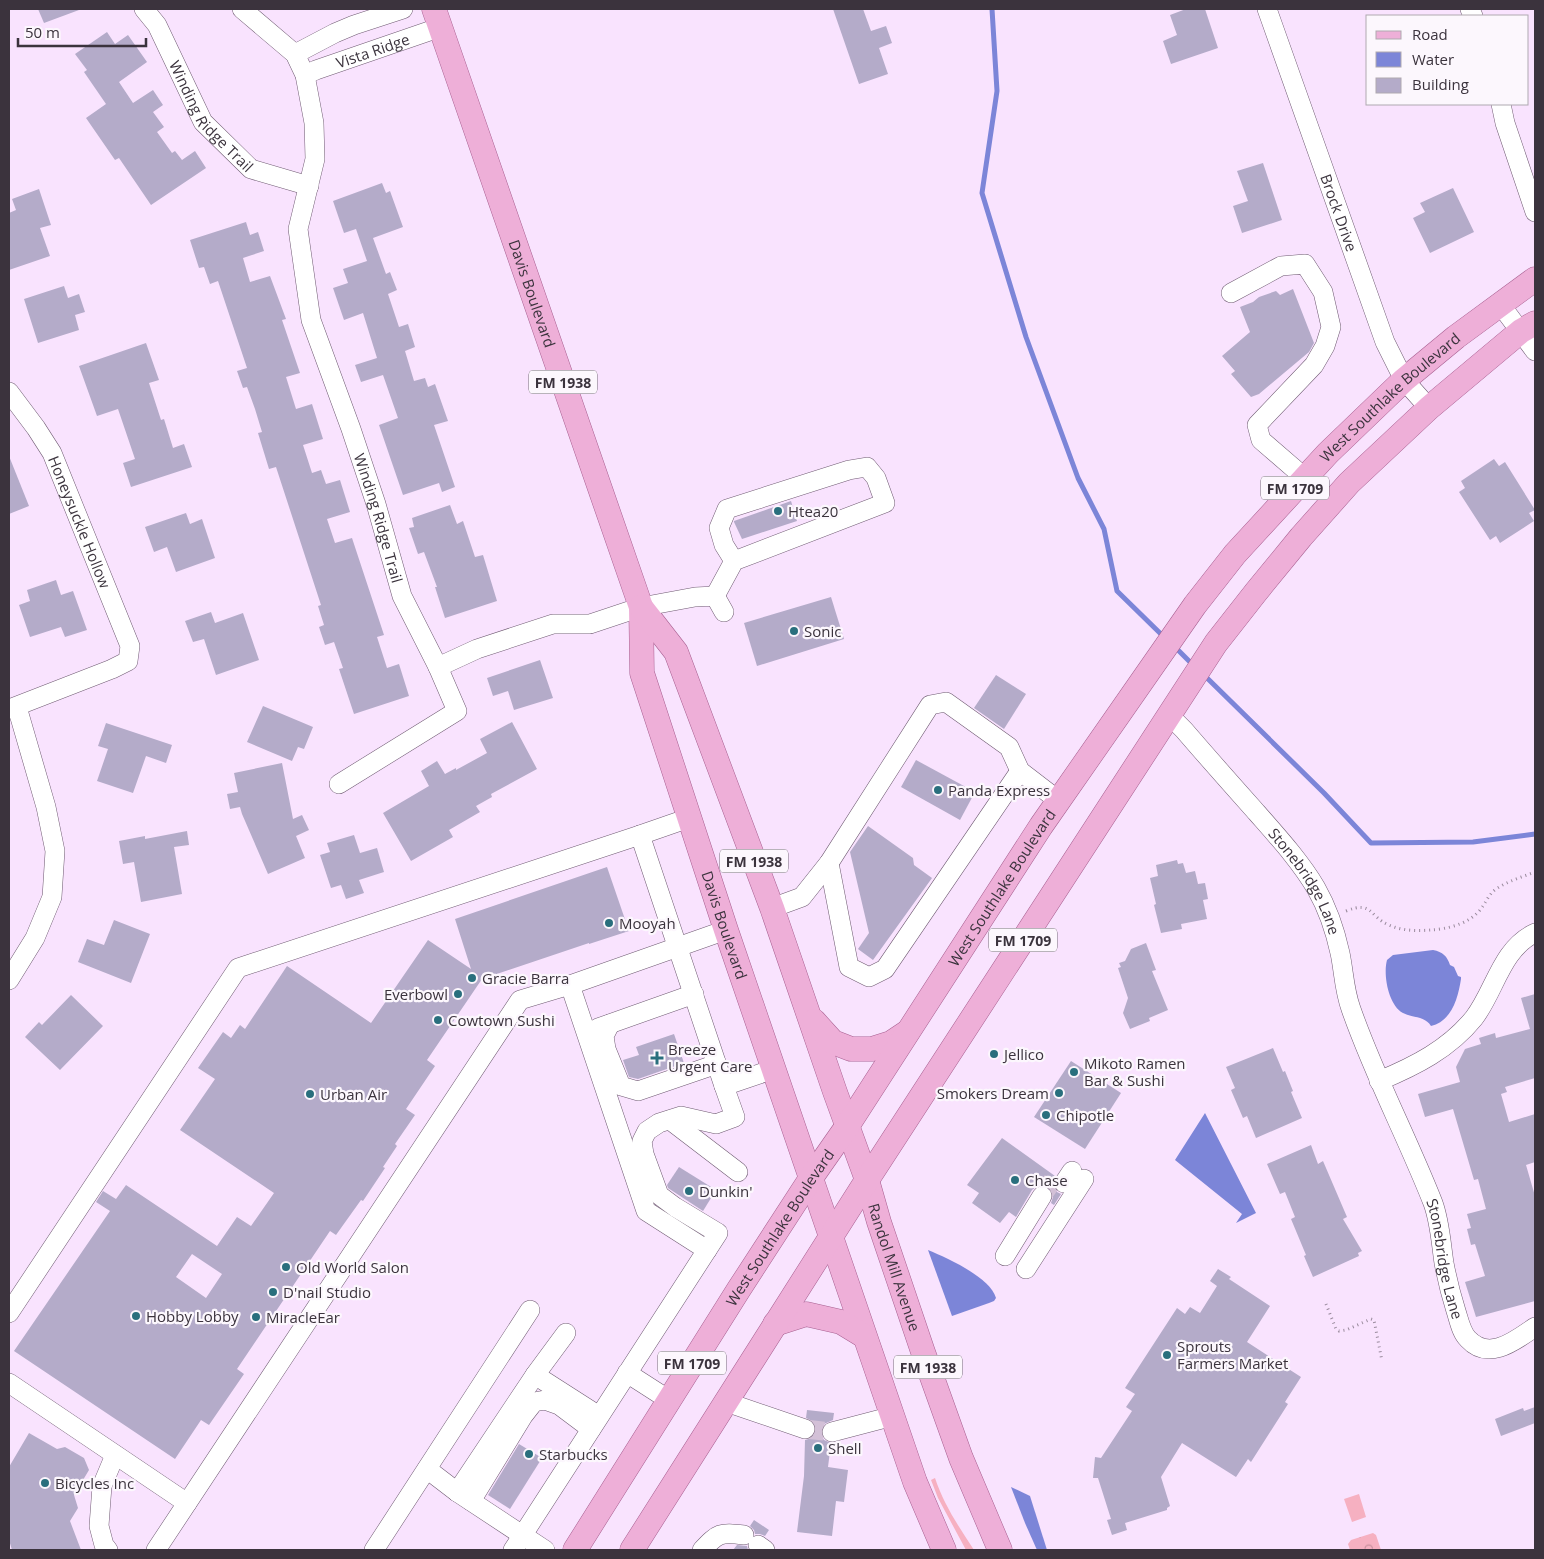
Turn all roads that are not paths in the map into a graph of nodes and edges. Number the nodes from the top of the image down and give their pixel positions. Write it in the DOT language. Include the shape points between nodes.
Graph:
graph roads {
  1 [pos="144,9"];
  2 [pos="242,9"];
  3 [pos="403,9"];
  4 [pos="1267,9"];
  5 [pos="438,18"];
  6 [pos="295,54"];
  7 [pos="305,75"];
  8 [pos="1501,105"];
  9 [pos="310,186"];
  10 [pos="1535,212"];
  11 [pos="1535,278"];
  12 [pos="1231,293"];
  13 [pos="1500,304"];
  14 [pos="1528,327"];
  15 [pos="1535,351"];
  16 [pos="1404,380"];
  17 [pos="9,392"];
  18 [pos="1429,408"];
  19 [pos="1305,478"];
  20 [pos="734,561"];
  21 [pos="641,607"];
  22 [pos="438,667"];
  23 [pos="13,708"];
  24 [pos="1174,708"];
  25 [pos="1020,771"];
  26 [pos="339,784"];
  27 [pos="1059,800"];
  28 [pos="689,818"];
  29 [pos="640,835"];
  30 [pos="829,863"];
  31 [pos="772,908"];
  32 [pos="726,930"];
  33 [pos="1535,933"];
  34 [pos="678,947"];
  35 [pos="9,980"];
  36 [pos="570,985"];
  37 [pos="694,994"];
  38 [pos="808,1015"];
  39 [pos="610,1024"];
  40 [pos="586,1032"];
  41 [pos="908,1032"];
  42 [pos="717,1064"];
  43 [pos="774,1069"];
  44 [pos="1380,1081"];
  45 [pos="724,1086"];
  46 [pos="670,1120"];
  47 [pos="848,1125"];
  48 [pos="738,1172"];
  49 [pos="1067,1175"];
  50 [pos="811,1178"];
  51 [pos="867,1180"];
  52 [pos="1047,1200"];
  53 [pos="832,1238"];
  54 [pos="707,1250"];
  55 [pos="530,1310"];
  56 [pos="9,1314"];
  57 [pos="775,1324"];
  58 [pos="1535,1327"];
  59 [pos="566,1333"];
  60 [pos="864,1336"];
  61 [pos="628,1373"];
  62 [pos="536,1375"];
  63 [pos="9,1383"];
  64 [pos="669,1400"];
  65 [pos="726,1402"];
  66 [pos="893,1416"];
  67 [pos="595,1422"];
  68 [pos="805,1429"];
  69 [pos="832,1432"];
  70 [pos="115,1455"];
  71 [pos="426,1469"];
  72 [pos="464,1496"];
  73 [pos="187,1503"];
  74 [pos="518,1543"];
  75 [pos="756,1544"];
  76 [pos="108,1550"];
  77 [pos="156,1550"];
  78 [pos="374,1550"];
  79 [pos="545,1550"];
  80 [pos="575,1550"];
  81 [pos="632,1550"];
  82 [pos="702,1550"];
  83 [pos="944,1550"];
  84 [pos="1000,1550"];
  1 -- 9 [label="street, Winding Ridge Trail" via="157,24 203,122 251,169"];
  2 -- 6 [label="street, Winding Ridge Trail"];
  3 -- 6 [label="street, Vista Ridge" via="348,28"];
  4 -- 16 [label="street, Brock Drive" via="1385,342"];
  5 -- 7 [label="street, Vista Ridge"];
  5 -- 21 [label="main road, Davis Boulevard / FM 1938"];
  6 -- 7 [label="street, Winding Ridge Trail"];
  7 -- 9 [label="street, Winding Ridge Trail" via="314,123 315,159"];
  8 -- 10 [label="street"];
  9 -- 22 [label="street, Winding Ridge Trail" via="298,229 311,320 376,504 402,596"];
  11 -- 13 [label="main road, West Southlake Boulevard / FM 1709"];
  12 -- 19 [label="street" via="1281,266 1306,264 1323,292 1332,327 1325,346 1314,365 1257,425 1262,440"];
  13 -- 14 [label="street"];
  13 -- 16 [label="main road, West Southlake Boulevard / FM 1709"];
  14 -- 15 [label="street"];
  14 -- 18 [label="main road, FM 1709"];
  16 -- 18 [label="street, Brock Drive"];
  16 -- 19 [label="main road, West Southlake Boulevard / FM 1709"];
  17 -- 23 [label="street, Honeysuckle Hollow" via="52,453 130,646 128,661"];
  18 -- 24 [label="main road, FM 1709" via="1349,484 1301,537 1216,643"];
  19 -- 27 [label="main road, West Southlake Boulevard / FM 1709" via="1235,554 1195,604"];
  20 -- 20 [label="street" via="719,528 728,509 849,470 867,467 876,478 885,504"];
  20 -- 21 [label="street" via="720,604 695,597"];
  21 -- 22 [label="street" via="590,624 553,624 477,649"];
  21 -- 28 [label="main road, Davis Boulevard / FM 1938" via="642,674"];
  21 -- 31 [label="main road, Davis Boulevard / FM 1938" via="676,652"];
  22 -- 26 [label="street, Winding Ridge Trail" via="457,711"];
  23 -- 35 [label="street" via="46,807 55,850 52,897 36,938"];
  24 -- 44 [label="street, Stonebridge Lane" via="1184,730 1294,856 1316,887 1331,918 1350,1008"];
  24 -- 51 [label="main road, FM 1709"];
  25 -- 27 [label="street"];
  25 -- 30 [label="street" via="1009,747 946,702 930,705"];
  25 -- 30 [label="street" via="885,969 869,977 849,967"];
  27 -- 41 [label="main road, West Southlake Boulevard / FM 1709"];
  28 -- 29 [label="street"];
  28 -- 32 [label="main road, Davis Boulevard / FM 1938"];
  29 -- 34 [label="street"];
  29 -- 56 [label="street" via="238,968"];
  30 -- 31 [label="street" via="802,897"];
  31 -- 38 [label="main road, Davis Boulevard / FM 1938"];
  32 -- 34 [label="street"];
  32 -- 43 [label="main road, Davis Boulevard / FM 1938"];
  33 -- 44 [label="street" via="1514,949 1501,967 1484,1004 1456,1037 1411,1068"];
  34 -- 36 [label="street"];
  34 -- 37 [label="street"];
  36 -- 40 [label="street"];
  36 -- 73 [label="street" via="520,1000"];
  37 -- 39 [label="street"];
  37 -- 42 [label="street"];
  38 -- 41 [label="main road" via="833,1042 851,1049 872,1049"];
  38 -- 47 [label="main road, Davis Boulevard / FM 1938"];
  39 -- 40 [label="street"];
  39 -- 42 [label="street" via="604,1036 606,1048 621,1086 638,1091"];
  40 -- 54 [label="street" via="646,1211"];
  41 -- 47 [label="main road, West Southlake Boulevard / FM 1709"];
  42 -- 45 [label="street"];
  43 -- 45 [label="street"];
  43 -- 50 [label="main road, Davis Boulevard / FM 1938"];
  44 -- 58 [label="street, Stonebridge Lane" via="1433,1204 1448,1282 1460,1325 1468,1339 1478,1347 1498,1349"];
  45 -- 46 [label="street" via="735,1117 716,1124 681,1116"];
  46 -- 48 [label="street"];
  46 -- 54 [label="street" via="647,1131 642,1141 644,1154 660,1195 718,1233"];
  47 -- 50 [label="main road, West Southlake Boulevard / FM 1709"];
  47 -- 51 [label="main road, Davis Boulevard / FM 1938"];
  49 -- 52 [label="street" via="1016,1263"];
  50 -- 53 [label="main road, Davis Boulevard / FM 1938"];
  50 -- 64 [label="main road, West Southlake Boulevard / FM 1709"];
  51 -- 53 [label="main road, FM 1709"];
  51 -- 84 [label="main road, Randol Mill Avenue / FM 1938" via="954,1440"];
  53 -- 57 [label="main road, FM 1709"];
  53 -- 60 [label="main road, FM 1938"];
  54 -- 61 [label="street"];
  55 -- 71 [label="street"];
  57 -- 60 [label="main road" via="806,1314 841,1322"];
  57 -- 65 [label="main road, FM 1709"];
  59 -- 62 [label="street"];
  60 -- 66 [label="main road, FM 1938"];
  61 -- 64 [label="street"];
  61 -- 67 [label="street"];
  62 -- 67 [label="street"];
  62 -- 72 [label="street"];
  63 -- 70 [label="street"];
  64 -- 80 [label="main road, West Southlake Boulevard / FM 1709"];
  65 -- 68 [label="street"];
  65 -- 81 [label="main road, FM 1709"];
  66 -- 69 [label="street"];
  66 -- 83 [label="main road, FM 1938" via="915,1482"];
  67 -- 72 [label="street" via="545,1400 534,1402"];
  67 -- 74 [label="street"];
  70 -- 73 [label="street"];
  70 -- 76 [label="street" via="102,1486 99,1526"];
  71 -- 72 [label="street"];
  71 -- 78 [label="street"];
  72 -- 74 [label="street"];
  73 -- 77 [label="street"];
  74 -- 79 [label="street"];
  75 -- 82 [label="street" via="729,1533 719,1534"];
}
